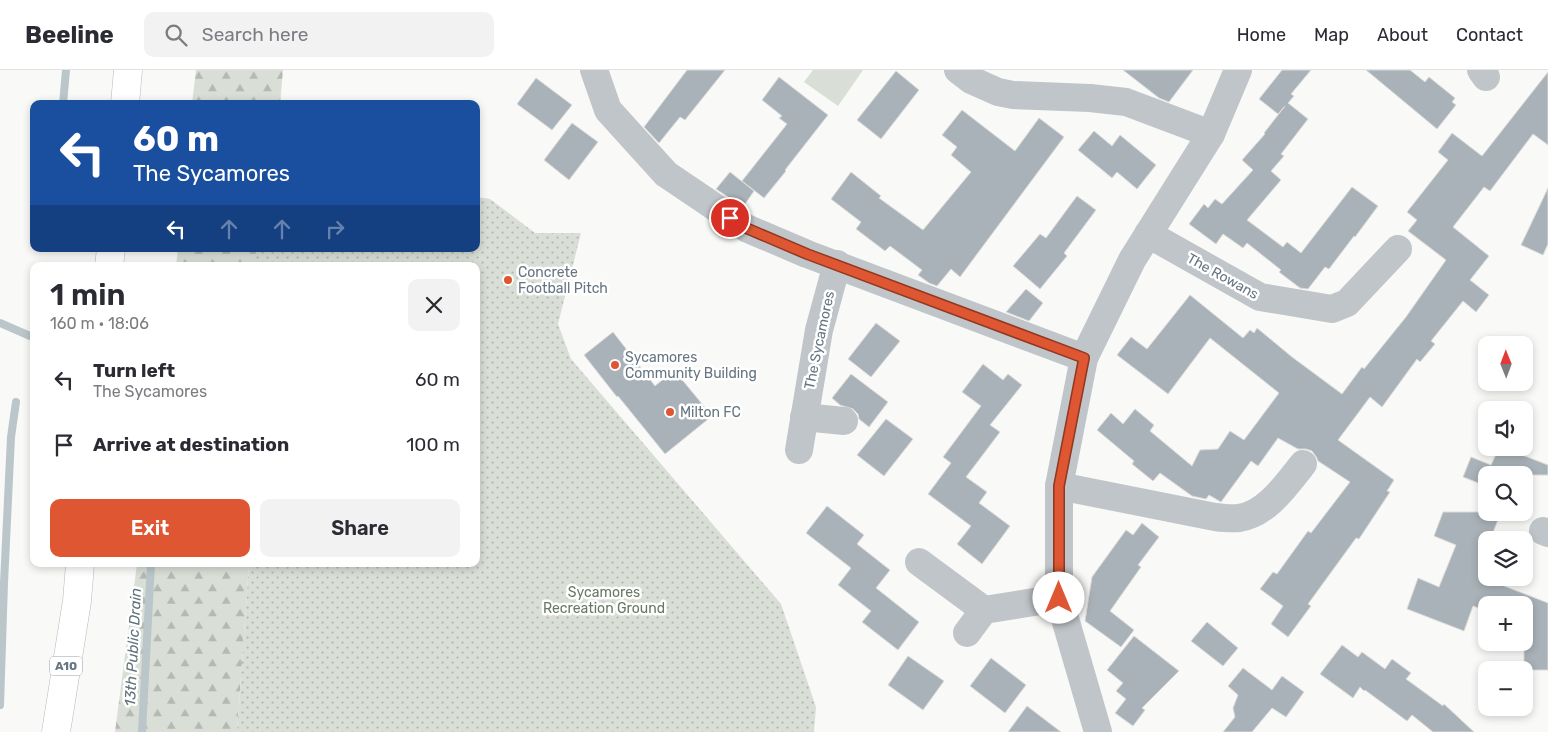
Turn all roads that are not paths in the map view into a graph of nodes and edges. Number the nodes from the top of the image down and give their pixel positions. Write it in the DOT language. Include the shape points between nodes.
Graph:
graph roads {
  1 [pos="128,70"];
  2 [pos="594,70"];
  3 [pos="958,70"];
  4 [pos="1238,70"];
  5 [pos="125,100"];
  6 [pos="1211,134"];
  7 [pos="1148,234"];
  8 [pos="1398,249"];
  9 [pos="837,264"];
  10 [pos="1084,358"];
  11 [pos="804,417"];
  12 [pos="844,421"];
  13 [pos="799,450"];
  14 [pos="1303,464"];
  15 [pos="1059,486"];
  16 [pos="919,562"];
  17 [pos="80,567"];
  18 [pos="1059,598"];
  19 [pos="984,610"];
  20 [pos="967,633"];
  21 [pos="56,732"];
  22 [pos="1098,732"];
  1 -- 5 [label="highway"];
  2 -- 9 [label="street" via="608,110 666,174 746,228"];
  3 -- 6 [label="street" via="998,92 1126,102"];
  4 -- 6 [label="street"];
  6 -- 7 [label="street"];
  7 -- 8 [label="street, The Rowans" via="1260,297 1332,309 1347,303"];
  7 -- 10 [label="street"];
  9 -- 10 [label="street"];
  9 -- 11 [label="street, The Sycamores" via="818,330"];
  10 -- 15 [label="street"];
  11 -- 12 [label="street"];
  11 -- 13 [label="street, The Sycamores"];
  14 -- 15 [label="street" via="1283,506 1235,518 1215,517"];
  15 -- 18 [label="street"];
  16 -- 19 [label="street"];
  17 -- 21 [label="highway, A10"];
  18 -- 19 [label="street"];
  18 -- 22 [label="street"];
  19 -- 20 [label="street"];
}
